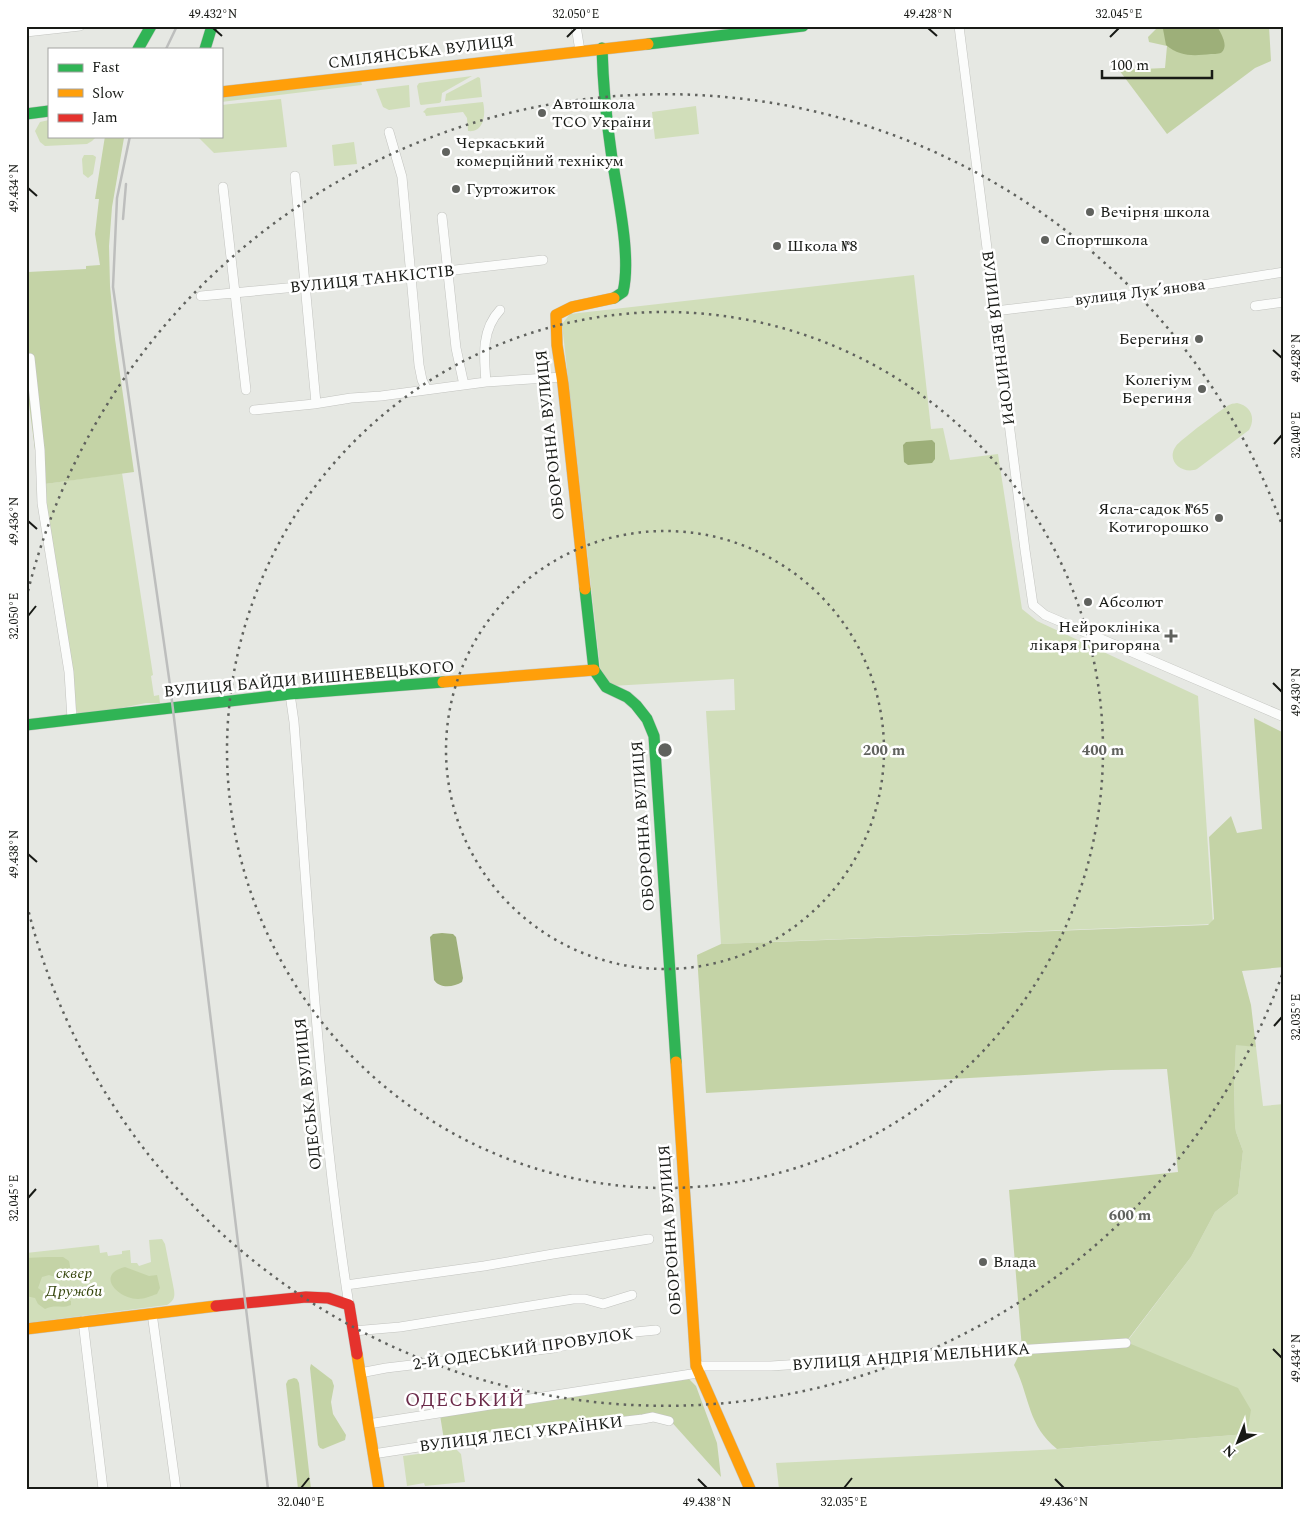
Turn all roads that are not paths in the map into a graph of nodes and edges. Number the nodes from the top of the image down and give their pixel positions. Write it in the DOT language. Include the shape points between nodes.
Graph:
graph roads {
  1 [pos="80,26"];
  2 [pos="151,26"];
  3 [pos="212,26"];
  4 [pos="576,26"];
  5 [pos="803,26"];
  6 [pos="959,26"];
  7 [pos="26,32"];
  8 [pos="139,48"];
  9 [pos="205,48"];
  10 [pos="602,48"];
  11 [pos="580,51"];
  12 [pos="222,92"];
  13 [pos="48,111"];
  14 [pos="26,114"];
  15 [pos="389,132"];
  16 [pos="295,176"];
  17 [pos="223,187"];
  18 [pos="442,217"];
  19 [pos="543,260"];
  20 [pos="448,272"];
  21 [pos="1284,272"];
  22 [pos="410,275"];
  23 [pos="305,286"];
  24 [pos="234,293"];
  25 [pos="201,296"];
  26 [pos="1284,302"];
  27 [pos="1255,306"];
  28 [pos="500,310"];
  29 [pos="996,311"];
  30 [pos="30,358"];
  31 [pos="562,377"];
  32 [pos="486,382"];
  33 [pos="464,385"];
  34 [pos="246,390"];
  35 [pos="427,390"];
  36 [pos="316,403"];
  37 [pos="254,410"];
  38 [pos="594,670"];
  39 [pos="290,694"];
  40 [pos="1284,717"];
  41 [pos="72,719"];
  42 [pos="26,725"];
  43 [pos="649,1239"];
  44 [pos="346,1285"];
  45 [pos="632,1295"];
  46 [pos="349,1305"];
  47 [pos="152,1313"];
  48 [pos="83,1321"];
  49 [pos="26,1329"];
  50 [pos="656,1330"];
  51 [pos="353,1331"];
  52 [pos="1126,1342"];
  53 [pos="697,1370"];
  54 [pos="360,1373"];
  55 [pos="669,1420"];
  56 [pos="368,1424"];
  57 [pos="373,1454"];
  58 [pos="103,1489"];
  59 [pos="176,1489"];
  60 [pos="379,1489"];
  61 [pos="750,1489"];
  1 -- 7 [label="street"];
  2 -- 8 [label="street"];
  3 -- 9 [label="street"];
  4 -- 11 [label="street"];
  5 -- 10 [label="street, СМІЛЯНСЬКА ВУЛИЦЯ"];
  6 -- 29 [label="street, ВУЛИЦЯ ВЕРНИГОРИ"];
  10 -- 11 [label="street, СМІЛЯНСЬКА ВУЛИЦЯ"];
  10 -- 31 [label="street, ОБОРОННА ВУЛИЦЯ" via="609,138 626,262 625,283 617,298 566,307 556,315"];
  11 -- 12 [label="street, СМІЛЯНСЬКА ВУЛИЦЯ"];
  13 -- 14 [label="street"];
  15 -- 22 [label="street" via="402,177"];
  16 -- 23 [label="street"];
  17 -- 24 [label="street"];
  18 -- 20 [label="street"];
  19 -- 20 [label="street, ВУЛИЦЯ ТАНКІСТІВ"];
  20 -- 22 [label="street, ВУЛИЦЯ ТАНКІСТІВ"];
  20 -- 33 [label="street" via="456,348"];
  21 -- 29 [label="street, вулиця Лукʼянова" via="1171,290"];
  22 -- 23 [label="street, ВУЛИЦЯ ТАНКІСТІВ"];
  22 -- 35 [label="street" via="422,380"];
  23 -- 24 [label="street, ВУЛИЦЯ ТАНКІСТІВ"];
  23 -- 36 [label="street"];
  24 -- 25 [label="street, ВУЛИЦЯ ТАНКІСТІВ"];
  24 -- 34 [label="street"];
  26 -- 27 [label="street"];
  28 -- 32 [label="street" via="490,323 486,336"];
  29 -- 40 [label="street, ВУЛИЦЯ ВЕРНИГОРИ" via="1033,604 1040,612 1073,627"];
  30 -- 41 [label="street" via="42,503 69,672"];
  31 -- 32 [label="street"];
  31 -- 38 [label="street, ОБОРОННА ВУЛИЦЯ" via="569,465"];
  32 -- 33 [label="street"];
  33 -- 35 [label="street"];
  35 -- 36 [label="street"];
  36 -- 37 [label="street"];
  38 -- 39 [label="street, ВУЛИЦЯ БАЙДИ ВИШНЕВЕЦЬКОГО"];
  38 -- 53 [label="street, ОБОРОННА ВУЛИЦЯ" via="608,689 625,696 638,707 654,736"];
  39 -- 41 [label="street, ВУЛИЦЯ БАЙДИ ВИШНЕВЕЦЬКОГО"];
  39 -- 44 [label="street, ОДЕСЬКА ВУЛИЦЯ" via="317,1028"];
  41 -- 42 [label="street, ВУЛИЦЯ БАЙДИ ВИШНЕВЕЦЬКОГО"];
  43 -- 44 [label="street"];
  44 -- 46 [label="street, ОДЕСЬКА ВУЛИЦЯ"];
  45 -- 51 [label="street" via="606,1304 573,1299 400,1327"];
  46 -- 47 [label="street" via="314,1297"];
  46 -- 51 [label="street, ОДЕСЬКА ВУЛИЦЯ"];
  47 -- 48 [label="street"];
  47 -- 59 [label="street"];
  48 -- 49 [label="street"];
  48 -- 58 [label="street"];
  50 -- 54 [label="street, 2-Й ОДЕСЬКИЙ ПРОВУЛОК" via="614,1334 554,1348"];
  51 -- 54 [label="street, ОДЕСЬКА ВУЛИЦЯ"];
  52 -- 53 [label="street, ВУЛИЦЯ АНДРІЯ МЕЛЬНИКА"];
  53 -- 56 [label="street, ВУЛИЦЯ ЛЕСІ УКРАЇНКИ"];
  53 -- 61 [label="street, ОБОРОННА ВУЛИЦЯ"];
  54 -- 56 [label="street, ОДЕСЬКА ВУЛИЦЯ"];
  55 -- 57 [label="street, ВУЛИЦЯ ЛЕСІ УКРАЇНКИ" via="643,1419"];
  56 -- 57 [label="street, ОДЕСЬКА ВУЛИЦЯ"];
  57 -- 60 [label="street, ОДЕСЬКА ВУЛИЦЯ"];
}
